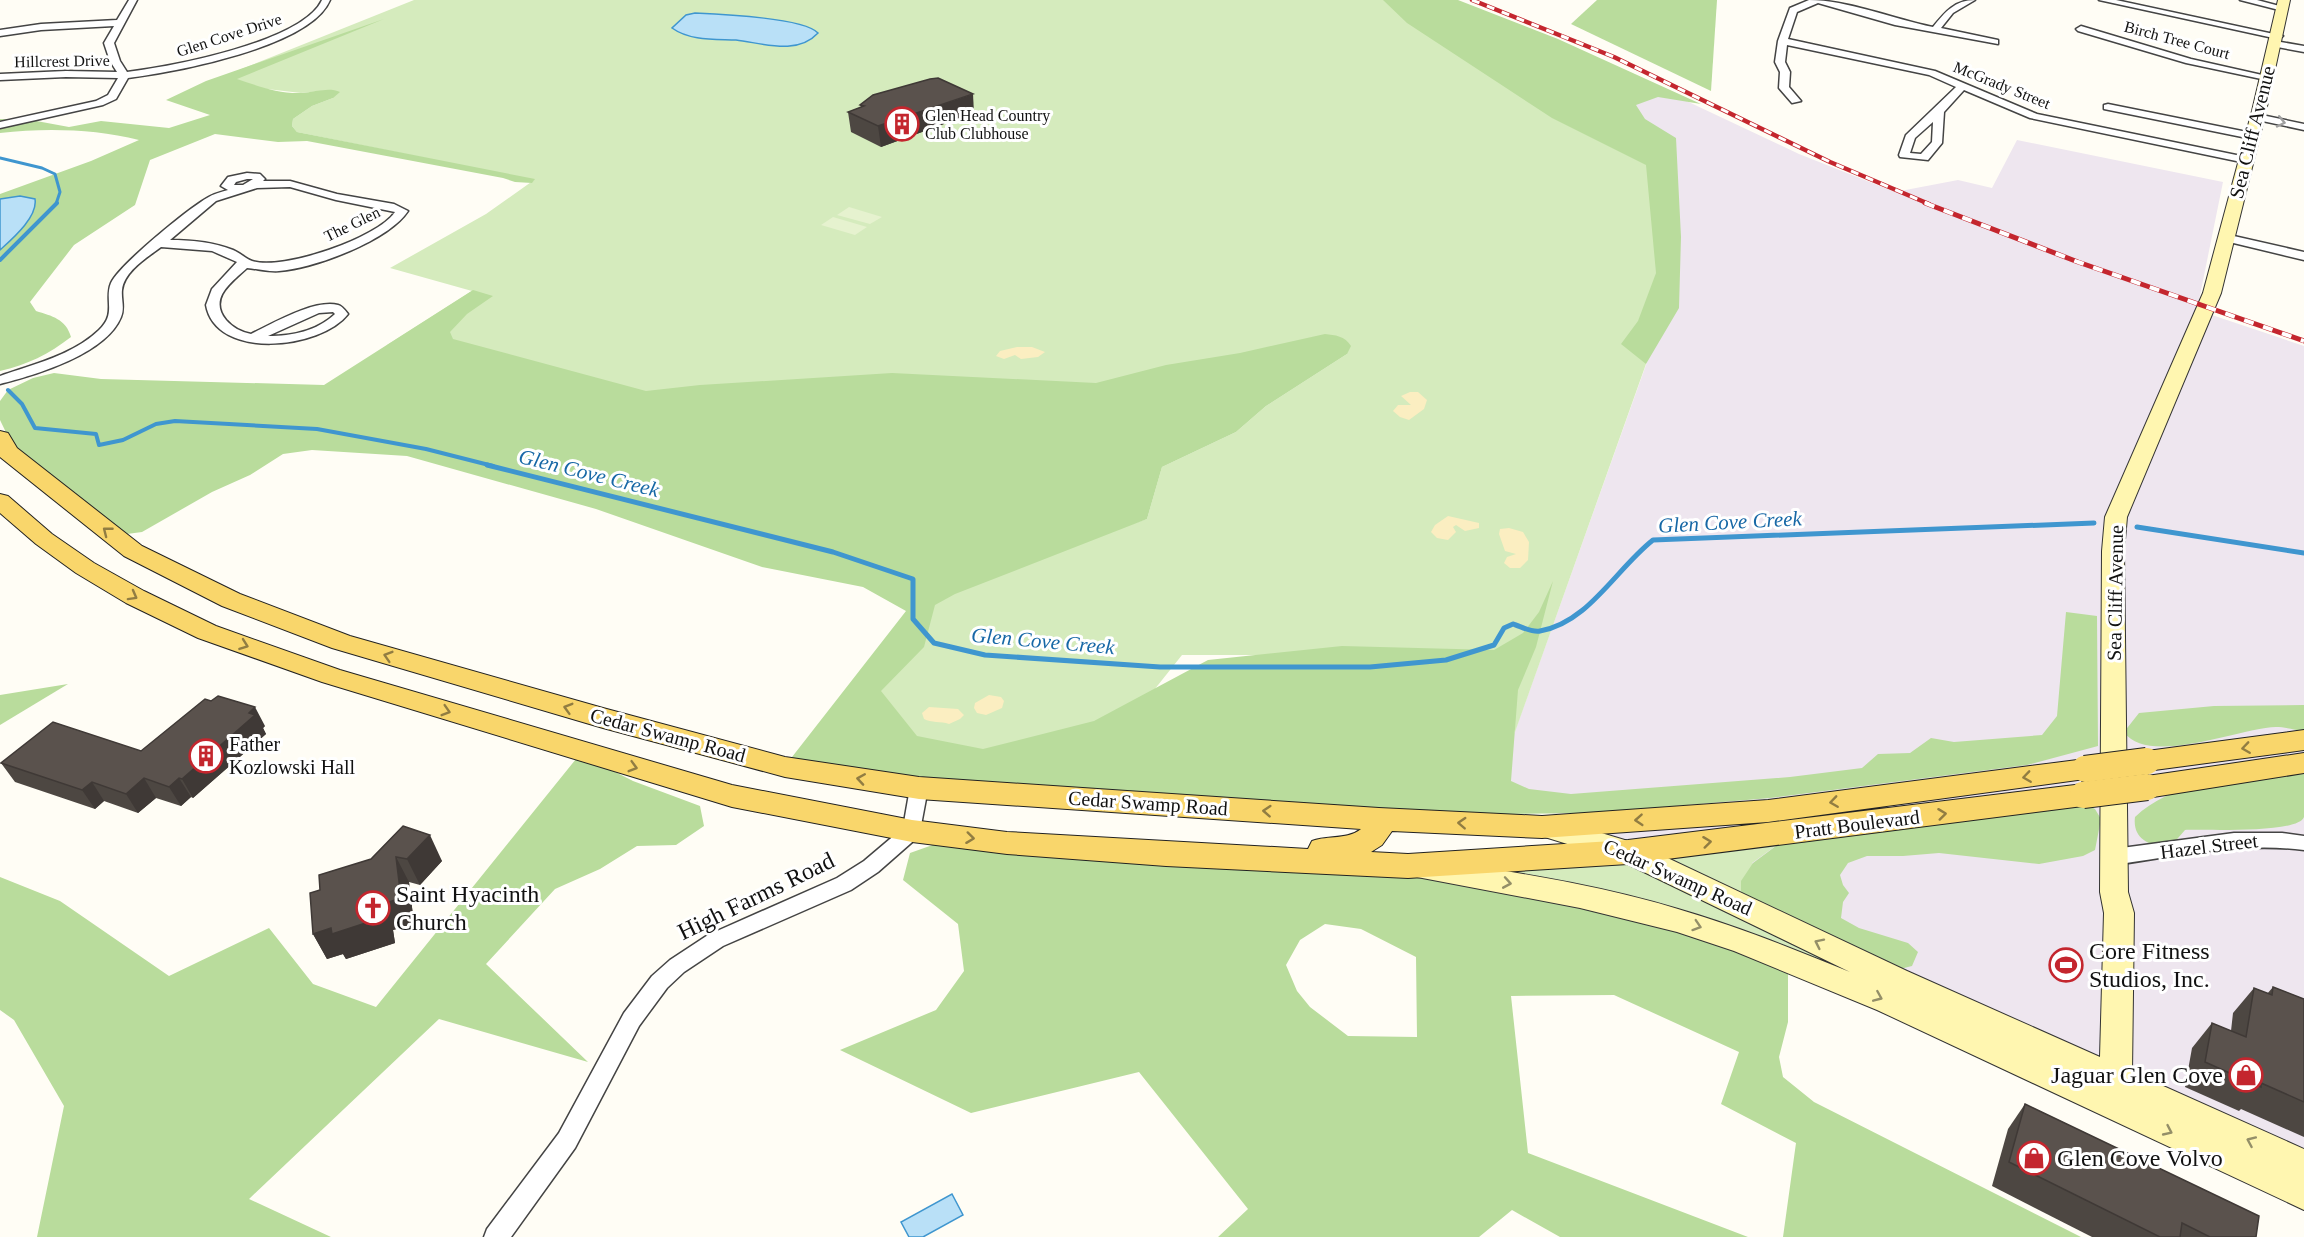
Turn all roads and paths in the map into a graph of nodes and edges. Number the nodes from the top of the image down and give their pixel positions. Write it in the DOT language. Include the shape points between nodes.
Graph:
graph roads {
  1 [pos="134,0"];
  2 [pos="326,0"];
  3 [pos="1817,0"];
  4 [pos="1971,0"];
  5 [pos="2103,0"];
  6 [pos="2244,0"];
  7 [pos="2283,4"];
  8 [pos="119,23"];
  9 [pos="2081,29"];
  10 [pos="1935,30"];
  11 [pos="0,33"];
  12 [pos="2276,40"];
  13 [pos="1783,41"];
  14 [pos="1995,42"];
  15 [pos="2304,50"];
  16 [pos="124,75"];
  17 [pos="0,77"];
  18 [pos="2266,77"];
  19 [pos="1962,86"];
  20 [pos="1796,101"];
  21 [pos="2108,107"];
  22 [pos="1939,111"];
  23 [pos="0,125"];
  24 [pos="2255,126"];
  25 [pos="2304,127"];
  26 [pos="2246,160"];
  27 [pos="2225,238"];
  28 [pos="158,243"];
  29 [pos="2304,256"];
  30 [pos="244,264"];
  31 [pos="252,338"];
  32 [pos="0,380"];
  33 [pos="0,438"];
  34 [pos="0,501"];
  35 [pos="142,556"];
  36 [pos="190,624"];
  37 [pos="420,666"];
  38 [pos="390,694"];
  39 [pos="2304,740"];
  40 [pos="2304,763"];
  41 [pos="2147,774"];
  42 [pos="2084,782"];
  43 [pos="919,788"];
  44 [pos="1379,819"];
  45 [pos="1542,826"];
  46 [pos="912,831"];
  47 [pos="2304,843"];
  48 [pos="1137,852"];
  49 [pos="1628,852"];
  50 [pos="2114,858"];
  51 [pos="1408,866"];
  52 [pos="1932,1022"];
  53 [pos="2084,1066"];
  54 [pos="2115,1093"];
  55 [pos="2304,1165"];
  56 [pos="2304,1194"];
  57 [pos="496,1237"];
  1 -- 8 [label="street"];
  2 -- 16 [label="street, Glen Cove Drive" via="319,14 283,33 203,62"];
  3 -- 10 [label="street"];
  3 -- 13 [label="street" via="1793,10"];
  4 -- 10 [label="street" via="1950,11"];
  5 -- 12 [label="street"];
  6 -- 7 [label="street"];
  7 -- 12 [label="street, Sea Cliff Avenue"];
  8 -- 11 [label="street, Hillcrest Drive"];
  8 -- 16 [label="street" via="109,43"];
  9 -- 18 [label="street, Birch Tree Court" via="2189,62"];
  10 -- 14 [label="street"];
  12 -- 15 [label="street"];
  12 -- 18 [label="street, Sea Cliff Avenue"];
  13 -- 19 [label="street, McGrady Street" via="1913,68"];
  13 -- 20 [label="street" via="1780,62 1785,72 1784,88"];
  16 -- 17 [label="street, Hillcrest Drive"];
  16 -- 23 [label="street" via="112,97 106,100"];
  18 -- 24 [label="street, Sea Cliff Avenue"];
  19 -- 22 [label="street"];
  19 -- 26 [label="street, McGrady Street" via="2034,116"];
  21 -- 24 [label="street"];
  24 -- 25 [label="street, one-way"];
  24 -- 26 [label="street, Sea Cliff Avenue"];
  26 -- 27 [label="street, Sea Cliff Avenue"];
  27 -- 29 [label="street"];
  27 -- 50 [label="street, Sea Cliff Avenue" via="2212,293 2116,517"];
  28 -- 30 [label="street, The Glen" via="213,248 236,256"];
  28 -- 30 [label="street, The Glen" via="212,199 266,184 290,184 402,211 398,219 381,230 310,262 281,267"];
  28 -- 32 [label="street, The Glen" via="118,281 118,308 113,322 94,341"];
  30 -- 31 [label="street" via="220,289 212,310 227,332"];
  31 -- 31 [label="street" via="305,336 327,327 342,314 336,308 317,309"];
  35 -- 33 [label="main road, Cedar Swamp Road, one-way" via="8,452"];
  34 -- 36 [label="main road, Cedar Swamp Road, one-way" via="85,568"];
  35 -- 36 [label="main road" via="144,572 201,601 203,610"];
  37 -- 35 [label="main road, Cedar Swamp Road, one-way" via="341,642 231,600"];
  36 -- 38 [label="main road, Cedar Swamp Road, one-way"];
  37 -- 38 [label="main road"];
  43 -- 37 [label="main road, Cedar Swamp Road, one-way" via="785,766"];
  38 -- 46 [label="main road, Cedar Swamp Road, one-way" via="732,796"];
  39 -- 41 [label="main road, Pratt Boulevard, one-way"];
  40 -- 41 [label="main road, Pratt Boulevard"];
  41 -- 42 [label="main road, Pratt Boulevard, bridge"];
  42 -- 45 [label="main road, Pratt Boulevard, one-way" via="1768,811"];
  49 -- 42 [label="main road, Pratt Boulevard, one-way"];
  44 -- 43 [label="main road, Cedar Swamp Road, one-way"];
  43 -- 46 [label="street"];
  45 -- 44 [label="main road, Cedar Swamp Road, one-way"];
  44 -- 48 [label="main road" via="1373,837 1347,849 1220,844"];
  45 -- 49 [label="street, Cedar Swamp Road"];
  46 -- 48 [label="main road, Cedar Swamp Road, one-way" via="1007,843"];
  46 -- 57 [label="street, High Farms Road" via="870,868 707,945 654,986 575,1128"];
  47 -- 50 [label="street, Hazel Street" via="2255,839"];
  48 -- 51 [label="main road, Cedar Swamp Road"];
  49 -- 51 [label="main road, Pratt Boulevard"];
  53 -- 49 [label="street, Cedar Swamp Road, one-way"];
  50 -- 54 [label="street, Sea Cliff Avenue" via="2114,892 2119,912"];
  51 -- 52 [label="street, Cedar Swamp Road, one-way" via="1580,896 1677,920 1821,972"];
  52 -- 53 [label="street" via="1945,1017 1957,1020 2069,1072"];
  52 -- 54 [label="street, Cedar Swamp Road"];
  53 -- 54 [label="street, Cedar Swamp Road"];
  55 -- 54 [label="street, Cedar Swamp Road, one-way"];
  54 -- 56 [label="street, Cedar Swamp Road, one-way"];
}
